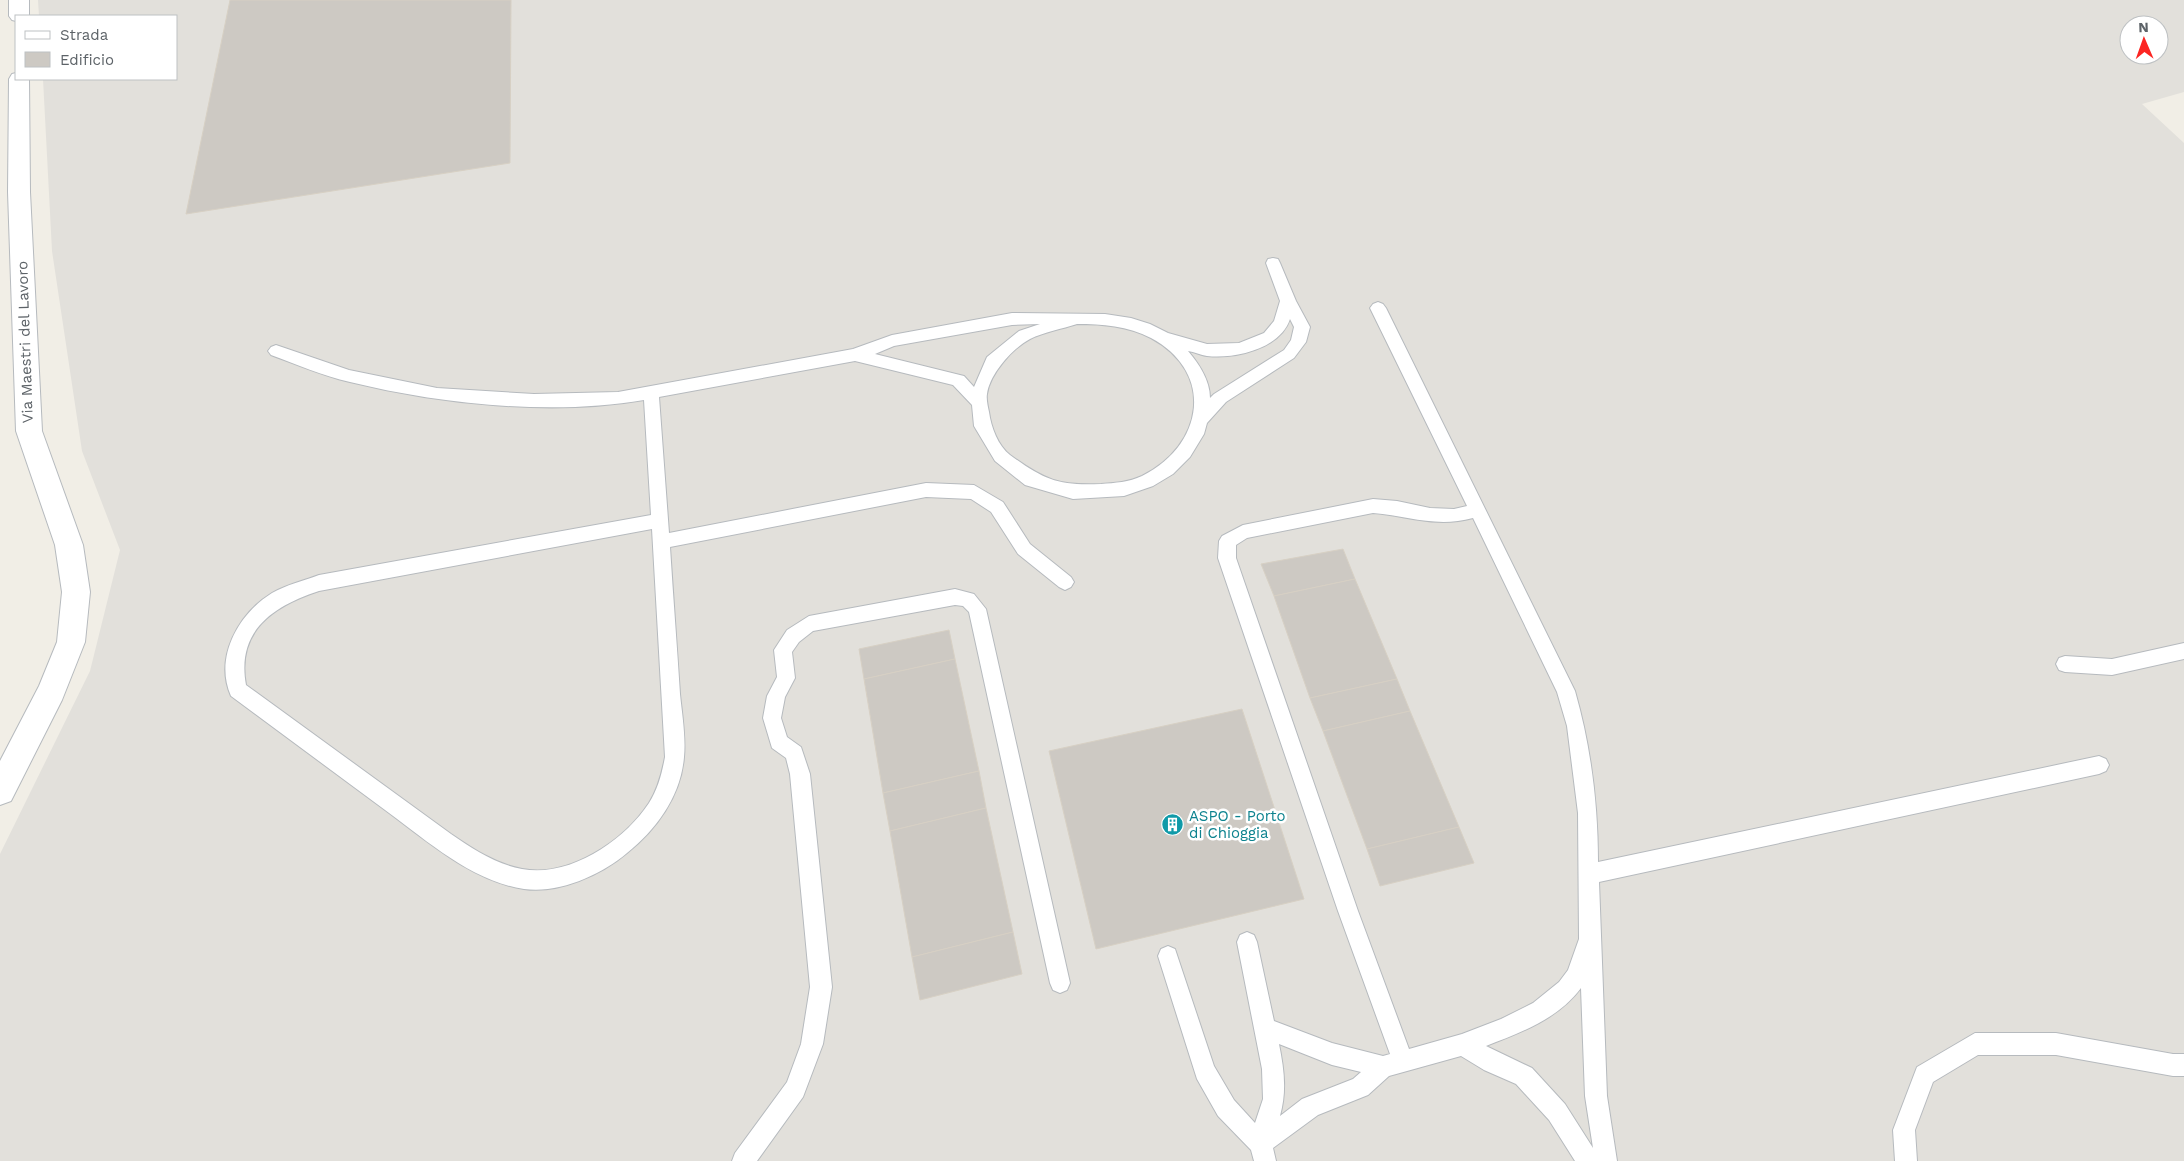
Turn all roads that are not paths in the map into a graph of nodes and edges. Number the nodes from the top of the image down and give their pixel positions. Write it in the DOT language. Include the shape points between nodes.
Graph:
graph roads {
  1 [pos="19,0"];
  2 [pos="19,15"];
  3 [pos="19,80"];
  4 [pos="1273,263"];
  5 [pos="1288,300"];
  6 [pos="1378,308"];
  7 [pos="1077,318"];
  8 [pos="1162,338"];
  9 [pos="276,351"];
  10 [pos="855,355"];
  11 [pos="651,392"];
  12 [pos="977,400"];
  13 [pos="1202,419"];
  14 [pos="1478,510"];
  15 [pos="660,521"];
  16 [pos="661,542"];
  17 [pos="1065,582"];
  18 [pos="2184,651"];
  19 [pos="2065,664"];
  20 [pos="2099,765"];
  21 [pos="0,791"];
  22 [pos="1589,874"];
  23 [pos="1589,935"];
  24 [pos="1247,942"];
  25 [pos="1168,956"];
  26 [pos="1060,983"];
  27 [pos="1265,1028"];
  28 [pos="1462,1045"];
  29 [pos="1393,1064"];
  30 [pos="2184,1065"];
  31 [pos="1263,1152"];
  32 [pos="743,1161"];
  33 [pos="1588,1161"];
  34 [pos="1606,1161"];
  35 [pos="1906,1161"];
  1 -- 2 [label="street"];
  3 -- 21 [label="street, Via Maestri del Lavoro" via="19,192 29,431 69,545 76,592 72,642 52,690"];
  4 -- 5 [label="lane"];
  5 -- 8 [label="lane" via="1281,323 1269,337 1240,349 1207,350"];
  5 -- 13 [label="lane" via="1302,327 1298,342 1273,366 1220,398"];
  6 -- 14 [label="lane"];
  7 -- 8 [label="lane" via="1122,321"];
  7 -- 10 [label="lane" via="1012,319 892,340"];
  7 -- 12 [label="lane" via="1035,328 1009,344 989,366"];
  8 -- 13 [label="lane" via="1179,350 1200,382"];
  9 -- 11 [label="lane" via="348,376 437,394 534,400 618,398"];
  10 -- 11 [label="lane"];
  10 -- 12 [label="lane" via="958,380"];
  11 -- 15 [label="lane"];
  12 -- 13 [label="lane" via="984,436 1010,467 1030,480 1076,492 1109,492 1148,481 1184,454"];
  14 -- 22 [label="lane" via="1566,691 1576,726 1588,813"];
  14 -- 29 [label="lane" via="1454,516 1373,506 1242,532 1228,541 1227,558 1348,911"];
  15 -- 16 [label="lane"];
  15 -- 16 [label="lane" via="319,583 294,591 276,600 247,629 235,654 238,690 475,862 526,879 553,878 582,870 609,856 656,813 676,757"];
  16 -- 17 [label="lane" via="926,490 974,492 997,507 1024,549"];
  18 -- 19 [label="lane" via="2112,667"];
  20 -- 22 [label="lane"];
  22 -- 23 [label="lane"];
  23 -- 28 [label="lane" via="1576,976 1563,994 1527,1018"];
  23 -- 34 [label="lane" via="1596,1096"];
  24 -- 27 [label="lane"];
  25 -- 31 [label="lane" via="1205,1071 1226,1108"];
  26 -- 32 [label="lane" via="977,609 968,599 954,597 809,624 793,636 783,650 786,678 776,696 772,718 779,742 794,753 800,774 821,987 812,1044 795,1089"];
  27 -- 29 [label="lane" via="1332,1054"];
  27 -- 31 [label="lane" via="1273,1069 1274,1099"];
  28 -- 29 [label="lane"];
  28 -- 33 [label="lane" via="1524,1076 1558,1112"];
  29 -- 31 [label="lane" via="1360,1087 1310,1107"];
  30 -- 35 [label="lane" via="2056,1044 1975,1044 1925,1075 1904,1130"];
}
